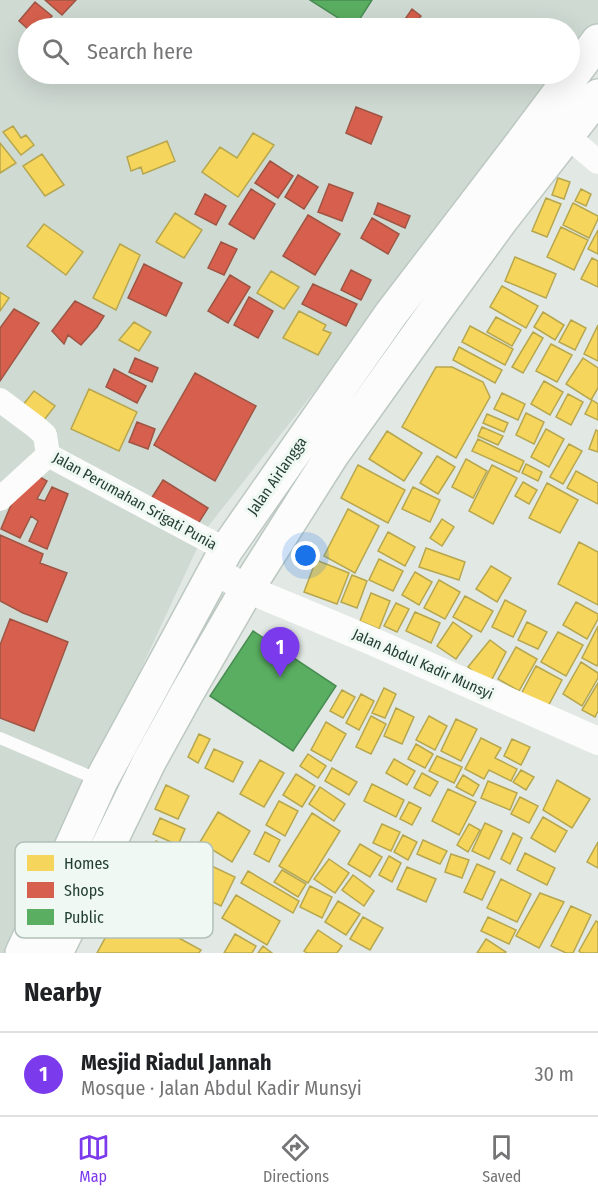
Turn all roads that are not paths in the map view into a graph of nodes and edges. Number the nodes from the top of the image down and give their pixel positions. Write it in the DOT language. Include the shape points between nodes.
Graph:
graph roads {
  1 [pos="598,41"];
  2 [pos="580,65"];
  3 [pos="566,84"];
  4 [pos="598,96"];
  5 [pos="567,136"];
  6 [pos="598,162"];
  7 [pos="490,209"];
  8 [pos="0,400"];
  9 [pos="48,454"];
  10 [pos="0,499"];
  11 [pos="220,560"];
  12 [pos="247,589"];
  13 [pos="0,738"];
  14 [pos="598,741"];
  15 [pos="101,781"];
  16 [pos="73,842"];
  17 [pos="110,842"];
  18 [pos="29,938"];
  19 [pos="63,938"];
  20 [pos="22,953"];
  21 [pos="56,953"];
  1 -- 2 [label="main road, Jalan Airlangga"];
  3 -- 7 [label="main road, Jalan Airlangga" via="521,144"];
  4 -- 5 [label="main road, Jalan Airlangga"];
  5 -- 6 [label="street"];
  5 -- 7 [label="main road, Jalan Airlangga"];
  7 -- 11 [label="main road, Jalan Airlangga" via="391,314"];
  7 -- 12 [label="main road, Jalan Airlangga"];
  8 -- 9 [label="street, Jalan Perumahan Srigati Punia" via="45,435"];
  9 -- 10 [label="street"];
  9 -- 11 [label="street, Jalan Perumahan Srigati Punia"];
  11 -- 12 [label="street, Jalan Abdul Kadir Munsyi"];
  11 -- 15 [label="main road, Jalan Airlangga"];
  12 -- 14 [label="street, Jalan Abdul Kadir Munsyi"];
  12 -- 17 [label="main road, Jalan Airlangga" via="149,762"];
  13 -- 15 [label="lane"];
  15 -- 16 [label="main road, Jalan Airlangga"];
  18 -- 20 [label="main road, Jalan Airlangga"];
  19 -- 21 [label="main road, Jalan Airlangga"];
}
